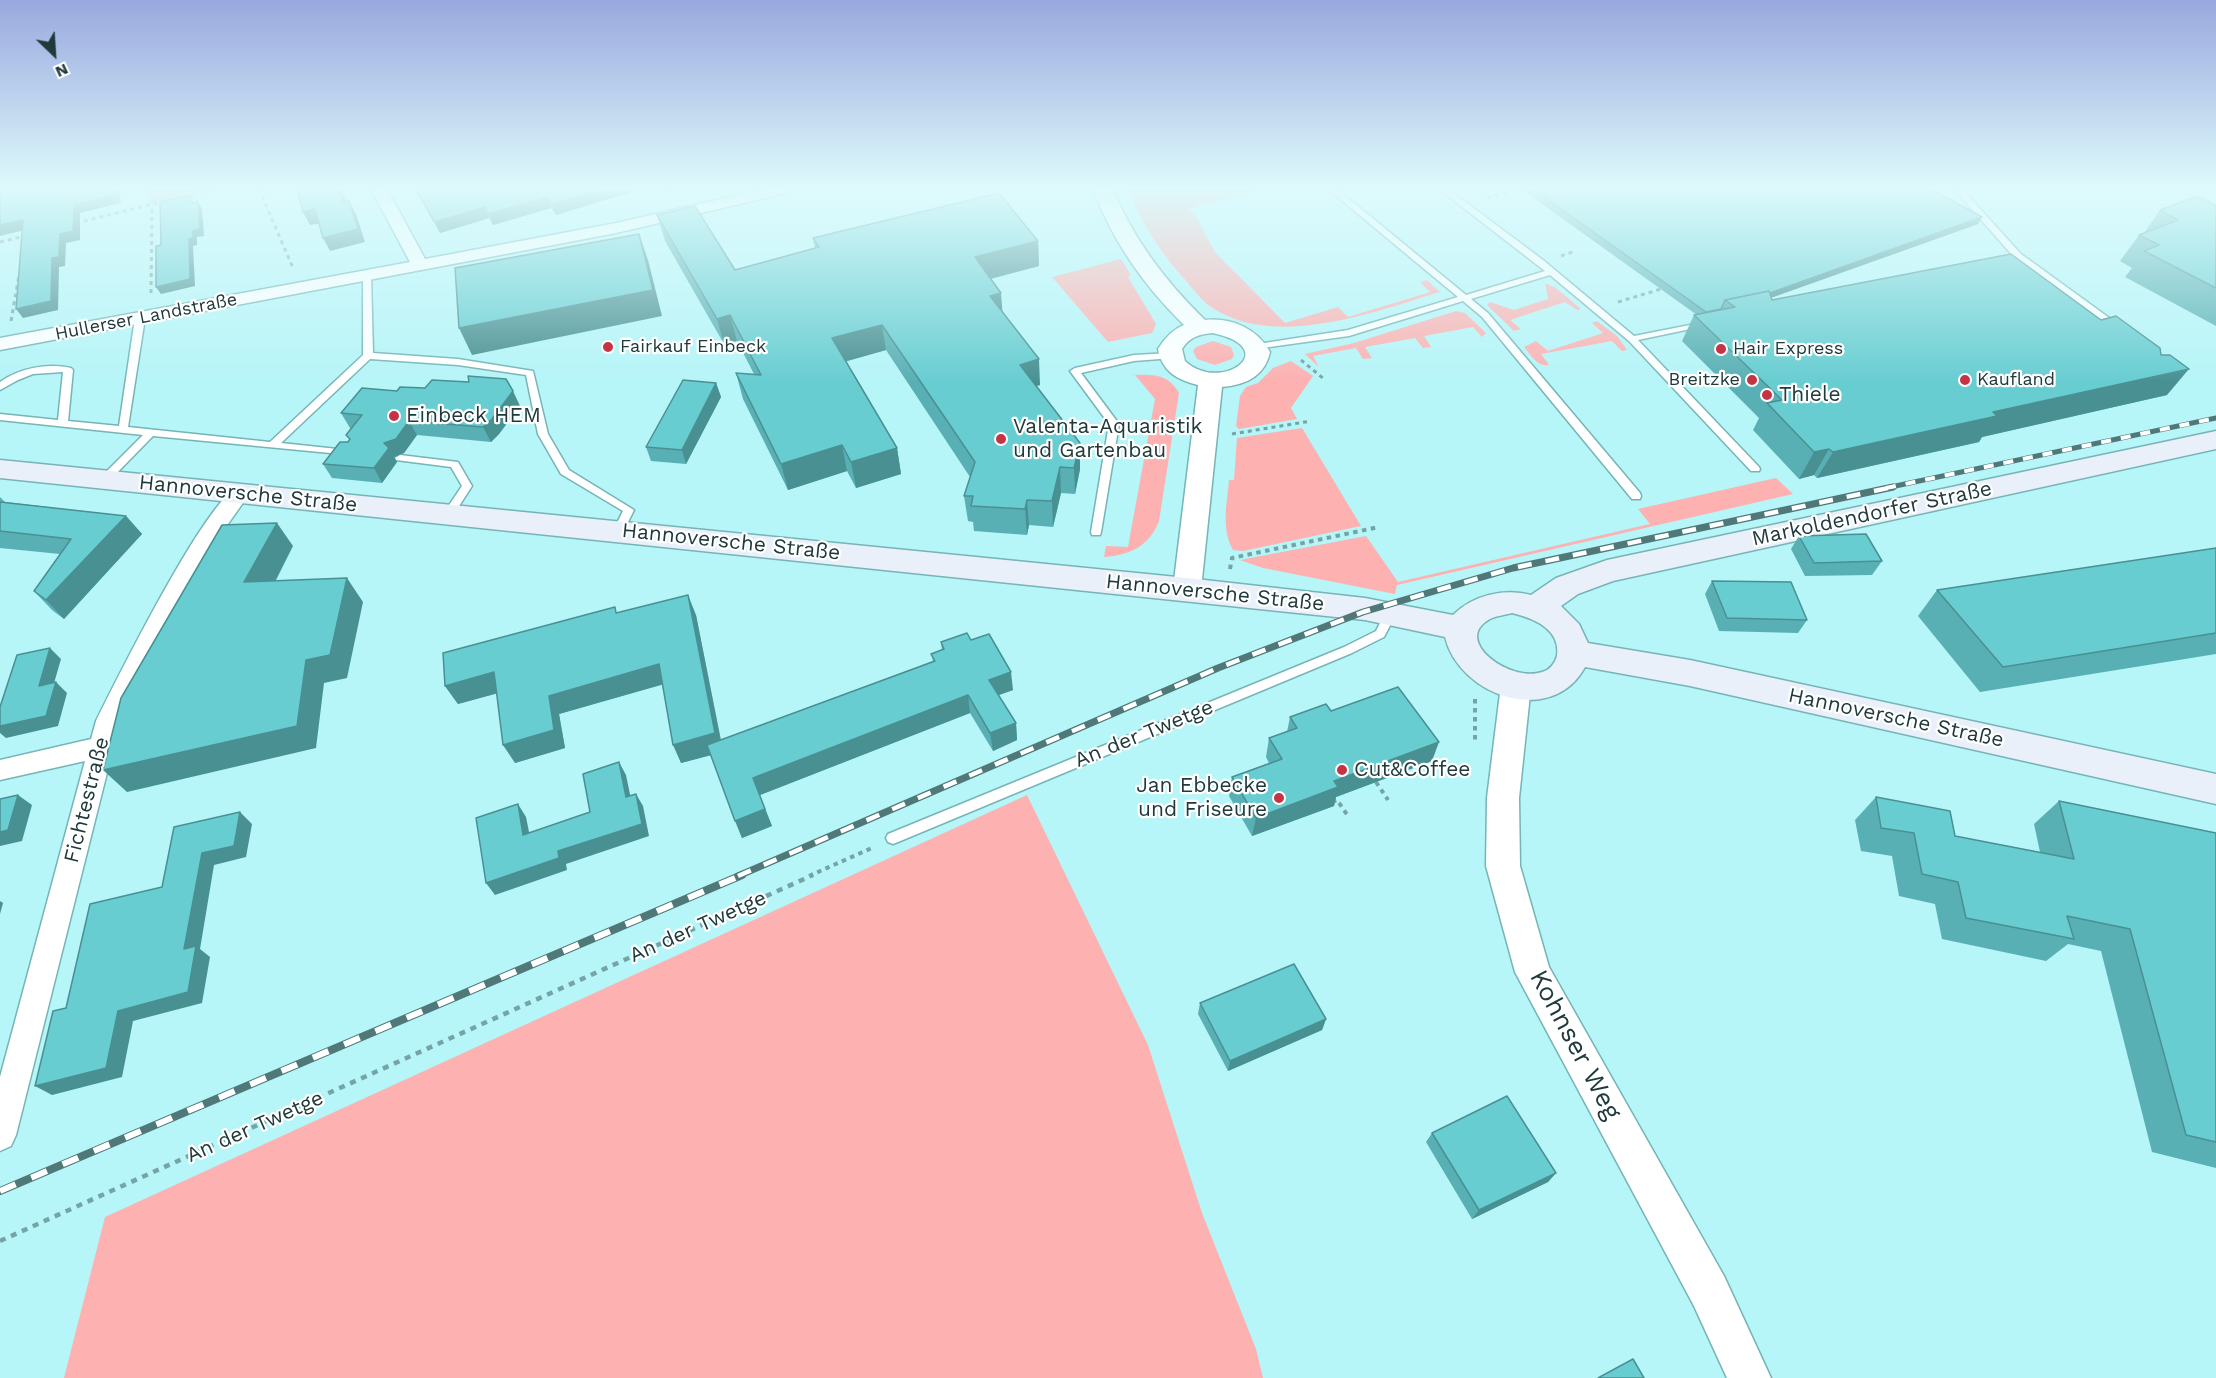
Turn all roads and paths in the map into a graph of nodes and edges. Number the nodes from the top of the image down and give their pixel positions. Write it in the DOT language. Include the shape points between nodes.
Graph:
graph roads {
  1 [pos="149,253"];
  2 [pos="287,253"];
  3 [pos="414,253"];
  4 [pos="504,253"];
  5 [pos="1138,253"];
  6 [pos="1410,253"];
  7 [pos="1527,253"];
  8 [pos="2016,253"];
  9 [pos="2018,256"];
  10 [pos="1983,263"];
  11 [pos="420,265"];
  12 [pos="20,268"];
  13 [pos="1551,272"];
  14 [pos="367,275"];
  15 [pos="301,287"];
  16 [pos="1661,289"];
  17 [pos="1465,298"];
  18 [pos="1597,308"];
  19 [pos="145,317"];
  20 [pos="1715,322"];
  21 [pos="1199,327"];
  22 [pos="2123,332"];
  23 [pos="1632,339"];
  24 [pos="4,344"];
  25 [pos="1258,347"];
  26 [pos="368,356"];
  27 [pos="1170,356"];
  28 [pos="1298,357"];
  29 [pos="1324,379"];
  30 [pos="1211,380"];
  31 [pos="0,387"];
  32 [pos="0,417"];
  33 [pos="1311,421"];
  34 [pos="63,424"];
  35 [pos="123,430"];
  36 [pos="151,433"];
  37 [pos="1230,435"];
  38 [pos="2216,440"];
  39 [pos="273,445"];
  40 [pos="352,453"];
  41 [pos="400,458"];
  42 [pos="0,469"];
  43 [pos="1755,469"];
  44 [pos="105,479"];
  45 [pos="240,493"];
  46 [pos="1636,496"];
  47 [pos="448,514"];
  48 [pos="1379,527"];
  49 [pos="618,531"];
  50 [pos="1096,532"];
  51 [pos="1232,558"];
  52 [pos="1187,589"];
  53 [pos="1536,608"];
  54 [pos="1390,614"];
  55 [pos="1461,628"];
  56 [pos="1575,653"];
  57 [pos="1516,685"];
  58 [pos="102,747"];
  59 [pos="0,770"];
  60 [pos="1376,782"];
  61 [pos="2216,789"];
  62 [pos="1388,800"];
  63 [pos="1331,802"];
  64 [pos="1348,816"];
  65 [pos="894,838"];
  66 [pos="0,1135"];
  67 [pos="0,1241"];
  68 [pos="1749,1378"];
  1 -- 19 [label="path"];
  2 -- 15 [label="path"];
  3 -- 11 [label="street"];
  4 -- 11 [label="street, Hullerser Landstraße"];
  5 -- 21 [label="street" via="1179,309"];
  6 -- 17 [label="lane"];
  7 -- 13 [label="lane"];
  8 -- 9 [label="lane"];
  9 -- 10 [label="lane"];
  9 -- 22 [label="lane"];
  11 -- 14 [label="street, Hullerser Landstraße"];
  12 -- 24 [label="path"];
  13 -- 17 [label="lane"];
  13 -- 18 [label="lane"];
  14 -- 15 [label="street, Hullerser Landstraße"];
  14 -- 26 [label="lane"];
  15 -- 19 [label="street, Hullerser Landstraße"];
  16 -- 18 [label="path"];
  17 -- 25 [label="lane" via="1349,333"];
  17 -- 46 [label="lane" via="1485,315"];
  18 -- 23 [label="lane"];
  19 -- 24 [label="street, Hullerser Landstraße"];
  19 -- 35 [label="lane"];
  20 -- 23 [label="lane"];
  21 -- 25 [label="street" via="1235,330"];
  21 -- 27 [label="street" via="1179,336 1173,342"];
  23 -- 43 [label="lane"];
  25 -- 30 [label="street" via="1260,356 1250,371"];
  26 -- 39 [label="lane"];
  26 -- 49 [label="lane" via="458,362 530,373 543,434 565,472 629,510"];
  27 -- 30 [label="street" via="1180,369"];
  27 -- 50 [label="lane" via="1134,358 1075,371 1114,424"];
  28 -- 29 [label="path"];
  30 -- 52 [label="street"];
  31 -- 34 [label="lane" via="20,375 54,367 68,370"];
  32 -- 34 [label="lane"];
  33 -- 37 [label="path"];
  34 -- 35 [label="lane"];
  35 -- 36 [label="lane"];
  36 -- 39 [label="lane"];
  36 -- 44 [label="lane"];
  38 -- 53 [label="main road, Markoldendorfer Straße" via="1606,571 1567,586"];
  39 -- 40 [label="lane"];
  41 -- 47 [label="lane" via="454,464 467,486"];
  42 -- 44 [label="main road, Hannoversche Straße"];
  44 -- 45 [label="main road, Hannoversche Straße"];
  45 -- 47 [label="main road, Hannoversche Straße"];
  45 -- 58 [label="street, Fichtestraße" via="162,612 108,721"];
  47 -- 49 [label="main road, Hannoversche Straße"];
  48 -- 51 [label="path"];
  49 -- 52 [label="main road, Hannoversche Straße"];
  52 -- 54 [label="main road, Hannoversche Straße"];
  53 -- 55 [label="main road" via="1512,602 1489,604 1470,613"];
  53 -- 56 [label="main road" via="1564,627"];
  54 -- 55 [label="main road, Hannoversche Straße"];
  54 -- 65 [label="lane, An der Twetge" via="1380,634 1348,650"];
  55 -- 57 [label="main road" via="1461,644 1469,659 1484,673"];
  56 -- 57 [label="main road" via="1572,667 1561,678 1545,685"];
  56 -- 61 [label="main road, Hannoversche Straße" via="1679,670"];
  57 -- 68 [label="street, Kohnser Weg" via="1503,798 1503,866 1533,972 1709,1291"];
  58 -- 59 [label="street"];
  58 -- 66 [label="street, Fichtestraße"];
  60 -- 62 [label="path"];
  63 -- 64 [label="path" via="1337,800"];
  65 -- 67 [label="path, An der Twetge"];
}
